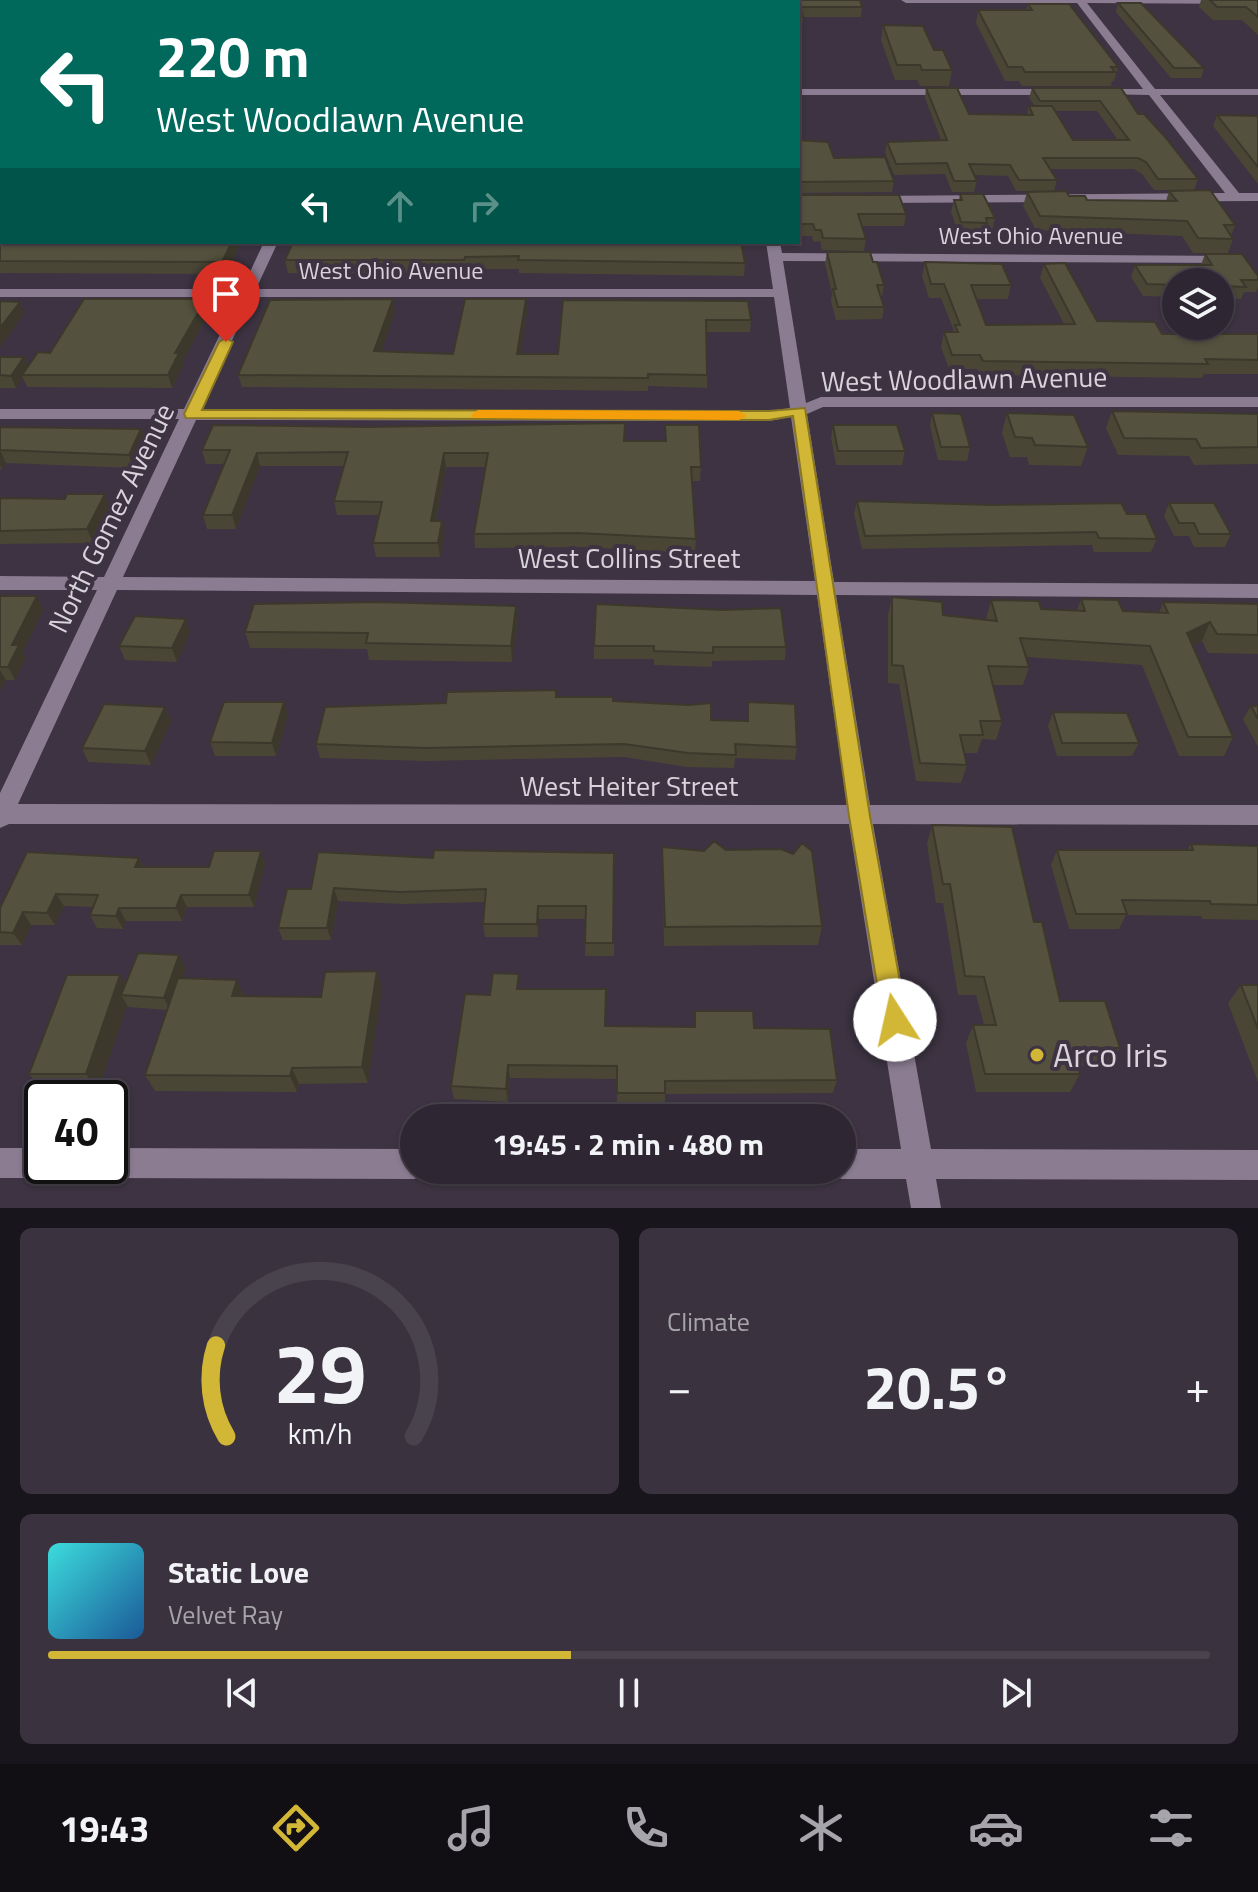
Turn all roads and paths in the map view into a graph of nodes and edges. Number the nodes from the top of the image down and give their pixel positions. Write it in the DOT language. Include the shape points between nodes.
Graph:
graph roads {
  1 [pos="906,0"];
  2 [pos="1079,0"];
  3 [pos="1258,1"];
  4 [pos="800,92"];
  5 [pos="1077,92"];
  6 [pos="1091,92"];
  7 [pos="1151,92"];
  8 [pos="1258,92"];
  9 [pos="1235,197"];
  10 [pos="1258,197"];
  11 [pos="860,200"];
  12 [pos="270,244"];
  13 [pos="774,249"];
  14 [pos="1239,259"];
  15 [pos="0,293"];
  16 [pos="249,293"];
  17 [pos="781,293"];
  18 [pos="1258,402"];
  19 [pos="800,411"];
  20 [pos="0,414"];
  21 [pos="192,414"];
  22 [pos="0,583"];
  23 [pos="111,583"];
  24 [pos="828,587"];
  25 [pos="1258,591"];
  26 [pos="1,815"];
  27 [pos="1258,815"];
  28 [pos="860,816"];
  29 [pos="0,1163"];
  30 [pos="24,1163"];
  31 [pos="128,1163"];
  32 [pos="400,1164"];
  33 [pos="856,1164"];
  34 [pos="919,1164"];
  35 [pos="1258,1165"];
  36 [pos="926,1208"];
  1 -- 2 [label="street"];
  2 -- 3 [label="street"];
  2 -- 7 [label="street"];
  4 -- 5 [label="street"];
  6 -- 7 [label="street"];
  7 -- 8 [label="street"];
  7 -- 9 [label="street"];
  9 -- 10 [label="street"];
  9 -- 11 [label="street"];
  12 -- 16 [label="street, North Gomez Avenue"];
  13 -- 14 [label="street, West Ohio Avenue"];
  13 -- 17 [label="street"];
  15 -- 16 [label="street, West Ohio Avenue"];
  16 -- 17 [label="street, West Ohio Avenue"];
  16 -- 21 [label="street, North Gomez Avenue"];
  17 -- 19 [label="street"];
  18 -- 19 [label="street, West Woodlawn Avenue" via="821,402"];
  19 -- 21 [label="street, West Woodlawn Avenue" via="769,416"];
  19 -- 24 [label="street"];
  20 -- 21 [label="street, West Woodlawn Avenue"];
  21 -- 23 [label="street, North Gomez Avenue"];
  22 -- 23 [label="street, West Collins Street"];
  23 -- 24 [label="street, West Collins Street"];
  23 -- 26 [label="street, North Gomez Avenue"];
  24 -- 25 [label="street, West Collins Street"];
  24 -- 28 [label="street"];
  26 -- 28 [label="street, West Heiter Street"];
  27 -- 28 [label="street, West Heiter Street"];
  28 -- 34 [label="street"];
  29 -- 30 [label="street"];
  31 -- 32 [label="street"];
  33 -- 34 [label="street"];
  34 -- 35 [label="street"];
  34 -- 36 [label="street"];
}
